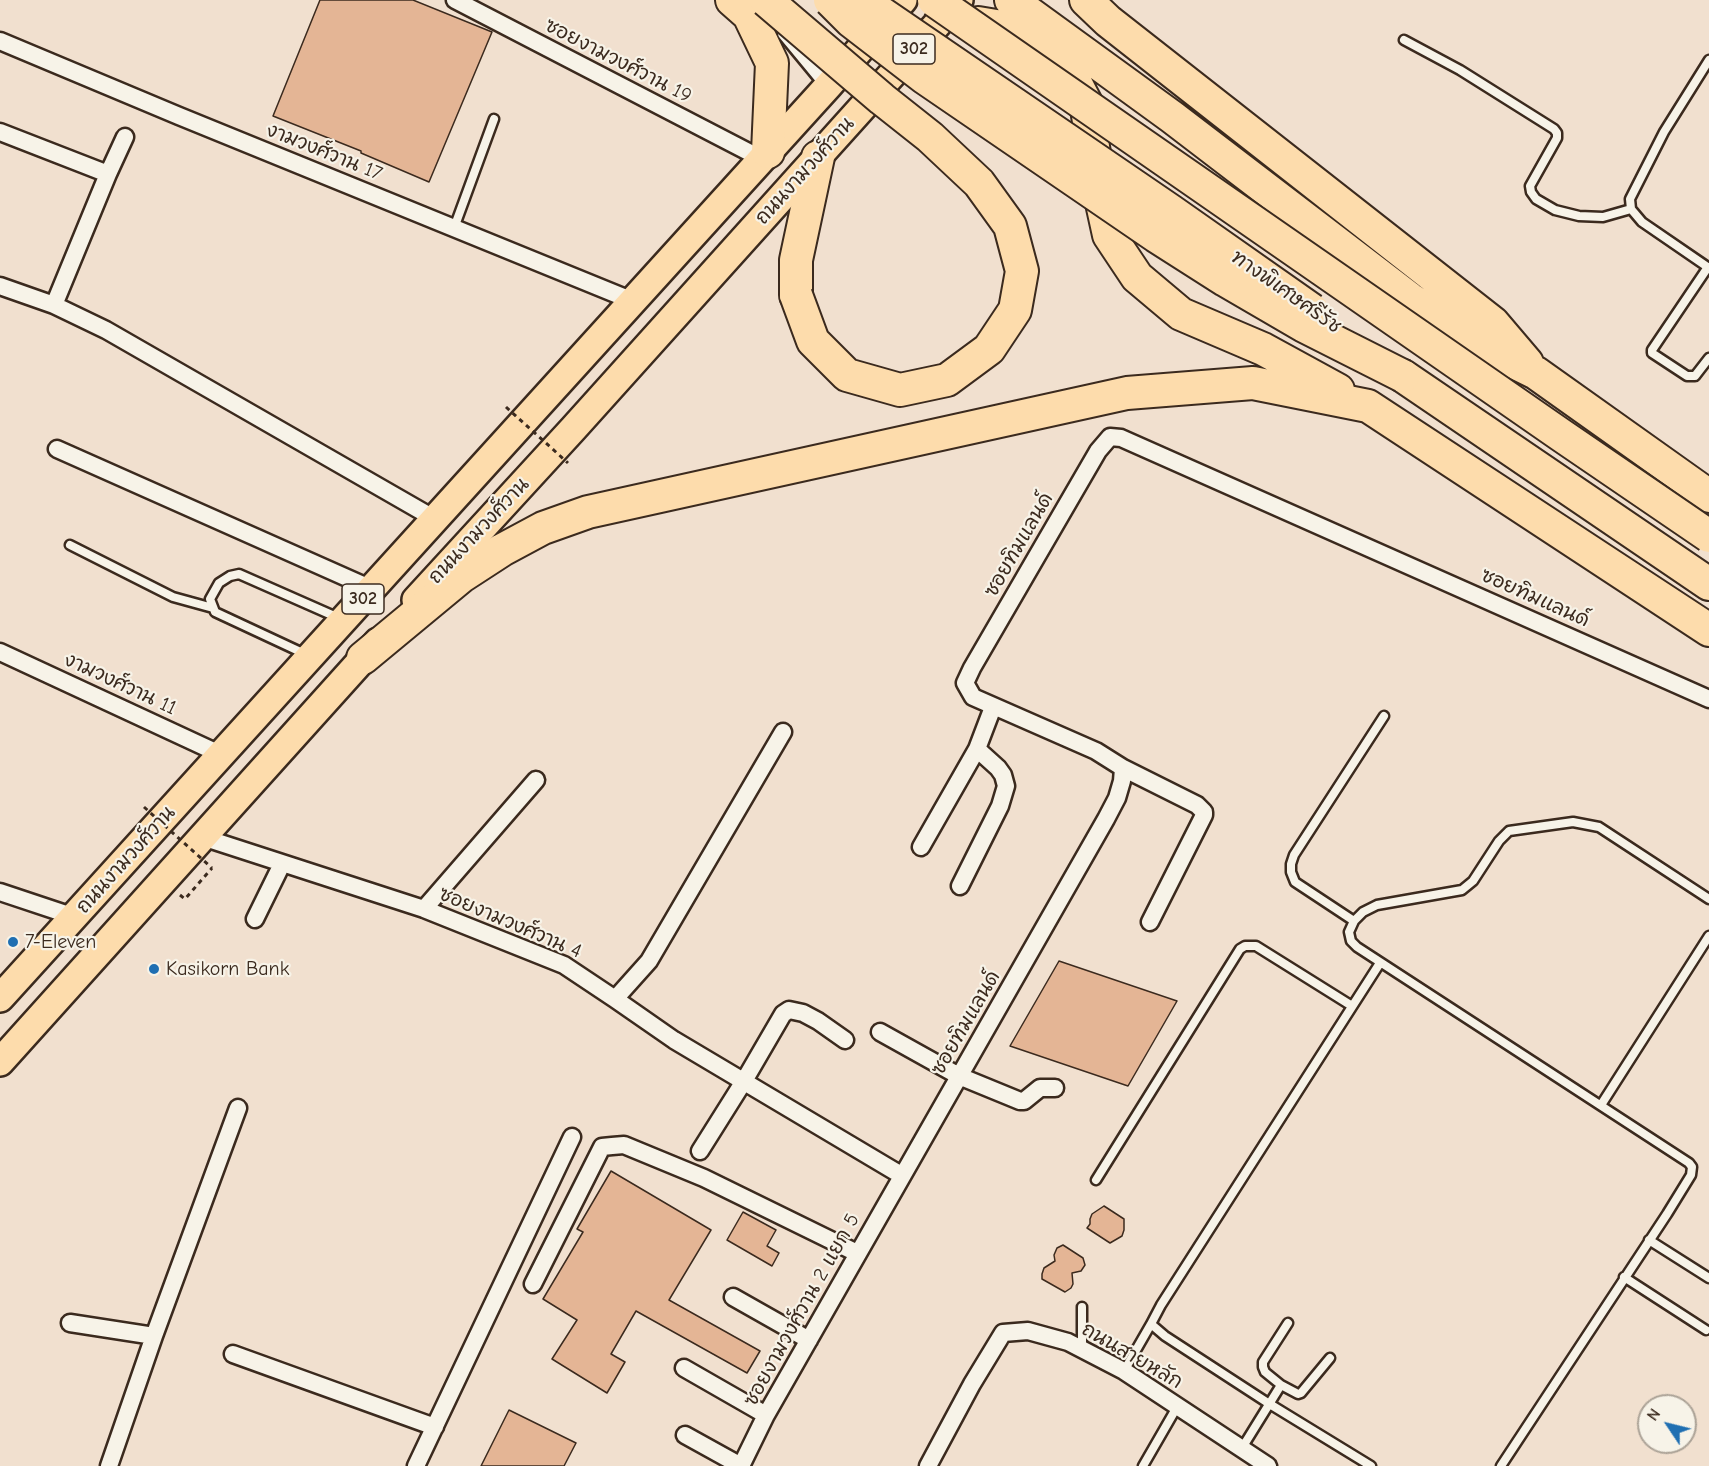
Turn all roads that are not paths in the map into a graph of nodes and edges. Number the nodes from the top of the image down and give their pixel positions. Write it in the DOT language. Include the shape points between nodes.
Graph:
graph roads {
  1 [pos="455,0"];
  2 [pos="732,0"];
  3 [pos="768,0"];
  4 [pos="830,0"];
  5 [pos="862,0"];
  6 [pos="903,0"];
  7 [pos="1011,0"];
  8 [pos="1086,0"];
  9 [pos="945,6"];
  10 [pos="1404,40"];
  11 [pos="0,41"];
  12 [pos="1709,60"];
  13 [pos="829,85"];
  14 [pos="494,118"];
  15 [pos="0,132"];
  16 [pos="125,137"];
  17 [pos="765,156"];
  18 [pos="818,157"];
  19 [pos="108,174"];
  20 [pos="1631,209"];
  21 [pos="454,228"];
  22 [pos="1709,267"];
  23 [pos="0,286"];
  24 [pos="633,301"];
  25 [pos="54,305"];
  26 [pos="1709,358"];
  27 [pos="1536,373"];
  28 [pos="1403,376"];
  29 [pos="1368,406"];
  30 [pos="57,449"];
  31 [pos="1709,496"];
  32 [pos="435,519"];
  33 [pos="1709,536"];
  34 [pos="70,545"];
  35 [pos="1709,584"];
  36 [pos="372,589"];
  37 [pos="213,608"];
  38 [pos="344,621"];
  39 [pos="1709,630"];
  40 [pos="0,652"];
  41 [pos="311,657"];
  42 [pos="363,658"];
  43 [pos="1709,699"];
  44 [pos="993,707"];
  45 [pos="1384,716"];
  46 [pos="783,732"];
  47 [pos="977,749"];
  48 [pos="222,755"];
  49 [pos="1123,768"];
  50 [pos="536,780"];
  51 [pos="202,837"];
  52 [pos="921,847"];
  53 [pos="282,864"];
  54 [pos="960,886"];
  55 [pos="0,892"];
  56 [pos="1709,899"];
  57 [pos="424,909"];
  58 [pos="75,917"];
  59 [pos="255,919"];
  60 [pos="1354,921"];
  61 [pos="1150,922"];
  62 [pos="1709,936"];
  63 [pos="1380,963"];
  64 [pos="2,992"];
  65 [pos="615,999"];
  66 [pos="1352,1006"];
  67 [pos="880,1032"];
  68 [pos="845,1040"];
  69 [pos="0,1062"];
  70 [pos="959,1076"];
  71 [pos="744,1081"];
  72 [pos="1055,1088"];
  73 [pos="1601,1106"];
  74 [pos="238,1108"];
  75 [pos="572,1137"];
  76 [pos="700,1151"];
  77 [pos="901,1175"];
  78 [pos="1096,1180"];
  79 [pos="1649,1240"];
  80 [pos="857,1253"];
  81 [pos="1624,1277"];
  82 [pos="1709,1278"];
  83 [pos="533,1284"];
  84 [pos="733,1297"];
  85 [pos="1082,1307"];
  86 [pos="70,1323"];
  87 [pos="1288,1323"];
  88 [pos="1150,1324"];
  89 [pos="1706,1330"];
  90 [pos="154,1336"];
  91 [pos="808,1340"];
  92 [pos="1082,1349"];
  93 [pos="232,1354"];
  94 [pos="1330,1359"];
  95 [pos="684,1368"];
  96 [pos="1124,1371"];
  97 [pos="1281,1385"];
  98 [pos="1268,1403"];
  99 [pos="1177,1407"];
  100 [pos="766,1415"];
  101 [pos="435,1427"];
  102 [pos="685,1435"];
  103 [pos="1242,1448"];
  104 [pos="109,1466"];
  105 [pos="416,1466"];
  106 [pos="741,1466"];
  107 [pos="928,1466"];
  108 [pos="1143,1466"];
  109 [pos="1269,1466"];
  110 [pos="1371,1466"];
  111 [pos="1501,1466"];
  1 -- 17 [label="street, ซอยงามวงศ์วาน 19"];
  2 -- 17 [label="highway" via="749,15 772,63"];
  3 -- 13 [label="street" via="783,29"];
  3 -- 18 [label="highway, bridge" via="930,137 979,183 1010,226 1022,271 1015,310 989,349 947,380 900,390 847,375 813,341 796,295 796,260"];
  4 -- 28 [label="highway, bridge" via="925,78 1156,236 1304,326"];
  5 -- 28 [label="highway, ทางพิเศษศรีรัช, bridge" via="1181,217"];
  6 -- 13 [label="main road, ถนนงามวงศ์วาน / 302"];
  7 -- 27 [label="highway" via="1410,299 1475,343"];
  8 -- 27 [label="highway" via="1493,323"];
  9 -- 18 [label="main road, ถนนงามวงศ์วาน / 302"];
  9 -- 29 [label="highway" via="996,26 1072,76 1086,103 1109,235 1137,277 1181,314 1263,350"];
  9 -- 33 [label="highway, ทางพิเศษศรีรัช, bridge"];
  10 -- 20 [label="lane" via="1554,129 1557,138 1530,186 1536,199 1555,210 1579,216 1603,217"];
  11 -- 21 [label="street, งามวงศ์วาน 17"];
  12 -- 20 [label="lane" via="1664,132 1630,199"];
  13 -- 17 [label="main road, ถนนงามวงศ์วาน / 302"];
  14 -- 21 [label="lane"];
  15 -- 19 [label="street"];
  16 -- 19 [label="street"];
  17 -- 24 [label="main road, ถนนงามวงศ์วาน / 302"];
  18 -- 42 [label="main road, ถนนงามวงศ์วาน / 302"];
  19 -- 25 [label="street"];
  20 -- 22 [label="lane" via="1642,222"];
  21 -- 24 [label="street, งามวงศ์วาน 17"];
  22 -- 26 [label="lane" via="1652,350 1687,376 1695,376"];
  23 -- 25 [label="street"];
  24 -- 32 [label="main road, ถนนงามวงศ์วาน / 302"];
  25 -- 32 [label="street" via="106,330"];
  27 -- 31 [label="highway"];
  28 -- 35 [label="highway, ทางพิเศษศรีรัช"];
  29 -- 39 [label="highway"];
  29 -- 42 [label="highway" via="1253,383 1127,393 588,512 543,528 502,550 462,576"];
  30 -- 36 [label="street"];
  32 -- 36 [label="main road, ถนนงามวงศ์วาน / 302"];
  34 -- 37 [label="lane" via="173,597"];
  36 -- 38 [label="main road, ถนนงามวงศ์วาน / 302"];
  37 -- 38 [label="lane" via="210,598 219,583 239,574"];
  37 -- 41 [label="lane"];
  38 -- 41 [label="main road, ถนนงามวงศ์วาน / 302"];
  40 -- 48 [label="street, งามวงศ์วาน 11"];
  41 -- 48 [label="main road, ถนนงามวงศ์วาน / 302"];
  42 -- 51 [label="main road, ถนนงามวงศ์วาน / 302"];
  43 -- 44 [label="street, ซอยทิมแลนด์" via="1110,436 965,683 973,697"];
  44 -- 47 [label="street"];
  44 -- 49 [label="street, ซอยทิมแลนด์" via="1096,751"];
  45 -- 60 [label="lane" via="1291,864 1295,882"];
  46 -- 65 [label="street" via="649,961"];
  47 -- 52 [label="street"];
  47 -- 54 [label="street" via="998,768 1006,786"];
  48 -- 58 [label="main road, ถนนงามวงศ์วาน / 302"];
  49 -- 61 [label="street" via="1204,812"];
  49 -- 70 [label="street, ซอยทิมแลนด์" via="1117,798"];
  50 -- 57 [label="street"];
  51 -- 53 [label="street, ซอยงามวงศ์วาน 4"];
  51 -- 69 [label="main road, ถนนงามวงศ์วาน / 302"];
  53 -- 57 [label="street, ซอยงามวงศ์วาน 4"];
  53 -- 59 [label="street"];
  55 -- 58 [label="street"];
  56 -- 60 [label="lane" via="1599,827 1573,822 1509,831 1462,890 1377,905"];
  57 -- 65 [label="street, ซอยงามวงศ์วาน 4" via="564,965"];
  58 -- 64 [label="main road, ถนนงามวงศ์วาน / 302"];
  60 -- 63 [label="lane" via="1349,932 1351,941"];
  62 -- 73 [label="lane"];
  63 -- 66 [label="lane"];
  63 -- 73 [label="lane"];
  65 -- 71 [label="street, ซอยงามวงศ์วาน 4"];
  66 -- 78 [label="lane" via="1256,946 1240,949"];
  66 -- 88 [label="lane"];
  67 -- 70 [label="street"];
  68 -- 71 [label="street" via="818,1021 789,1010 779,1019"];
  70 -- 72 [label="street" via="1020,1101 1040,1088"];
  70 -- 77 [label="street, ซอยทิมแลนด์"];
  71 -- 76 [label="street"];
  71 -- 77 [label="street, ซอยงามวงศ์วาน 4"];
  73 -- 79 [label="lane" via="1692,1167 1691,1175"];
  74 -- 90 [label="street"];
  75 -- 101 [label="street"];
  77 -- 80 [label="street, ซอยงามวงศ์วาน 2 แยก 5"];
  79 -- 81 [label="lane"];
  79 -- 82 [label="lane"];
  80 -- 83 [label="street" via="704,1178 624,1145 612,1146 602,1147"];
  80 -- 91 [label="street, ซอยงามวงศ์วาน 2 แยก 5"];
  81 -- 89 [label="lane"];
  81 -- 111 [label="lane"];
  84 -- 91 [label="street"];
  85 -- 92 [label="lane"];
  86 -- 90 [label="street"];
  87 -- 97 [label="lane" via="1263,1362 1265,1372"];
  88 -- 96 [label="lane"];
  88 -- 98 [label="lane"];
  90 -- 104 [label="street"];
  91 -- 100 [label="street, ซอยงามวงศ์วาน 2 แยก 5"];
  92 -- 96 [label="street, ถนนสายหลัก"];
  92 -- 107 [label="street, ถนนสายหลัก" via="1028,1331 1003,1333"];
  93 -- 101 [label="street"];
  94 -- 97 [label="lane" via="1301,1394"];
  95 -- 100 [label="street"];
  96 -- 99 [label="street, ถนนสายหลัก"];
  97 -- 98 [label="lane"];
  98 -- 103 [label="lane"];
  98 -- 110 [label="lane"];
  99 -- 103 [label="street, ถนนสายหลัก"];
  99 -- 108 [label="lane"];
  100 -- 106 [label="street, ซอยงามวงศ์วาน 2 แยก 5"];
  101 -- 105 [label="street"];
  102 -- 106 [label="street"];
  103 -- 109 [label="street, ถนนสายหลัก"];
}
